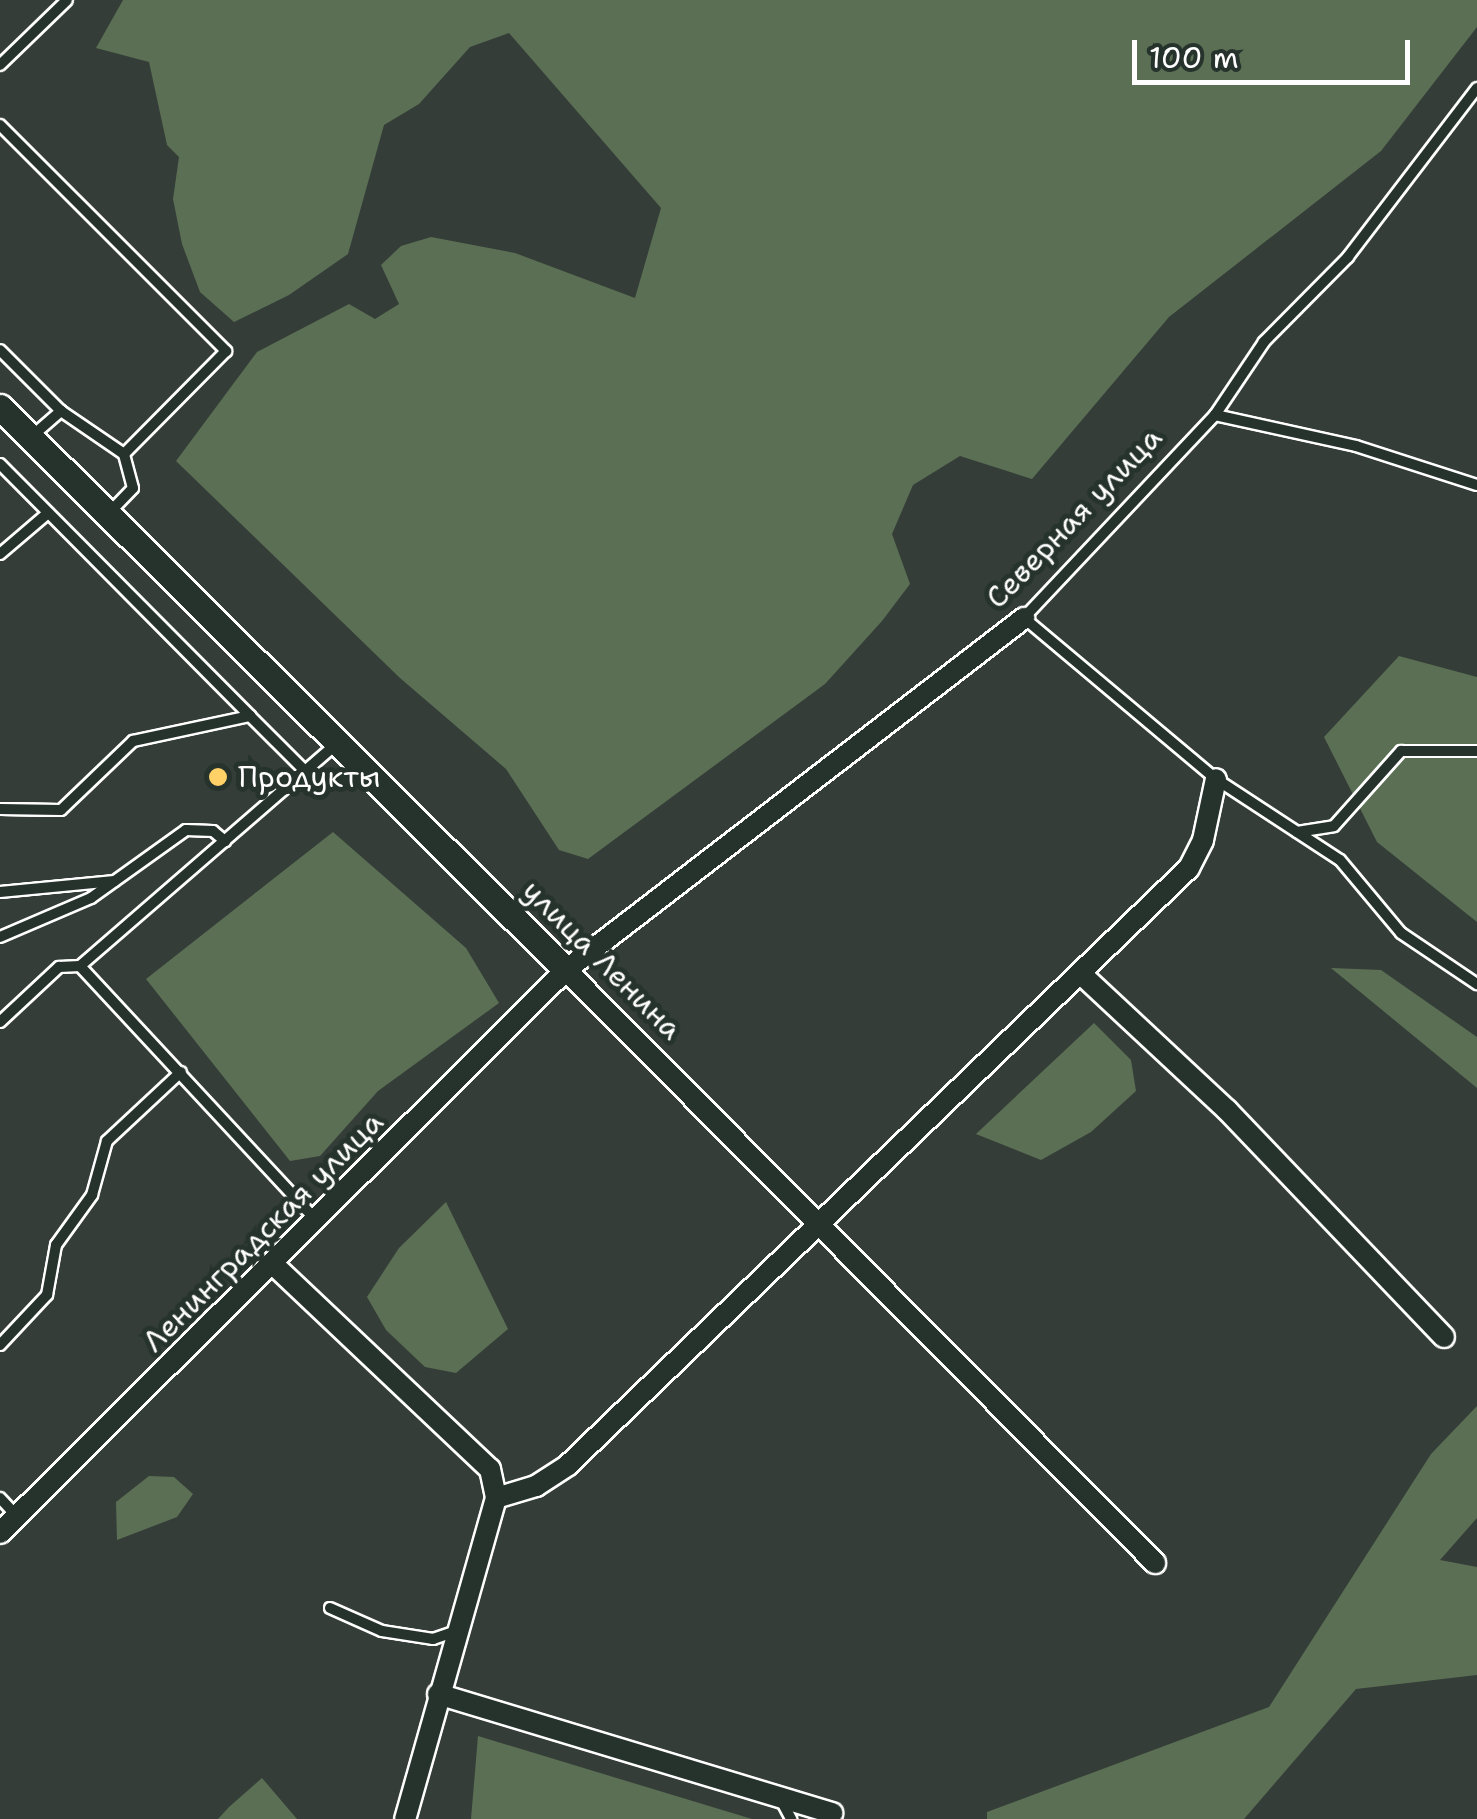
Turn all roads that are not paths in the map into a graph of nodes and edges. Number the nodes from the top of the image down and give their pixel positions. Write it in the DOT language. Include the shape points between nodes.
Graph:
graph roads {
  1 [pos="67,0"];
  2 [pos="0,65"];
  3 [pos="1477,88"];
  4 [pos="0,126"];
  5 [pos="0,350"];
  6 [pos="0,407"];
  7 [pos="60,412"];
  8 [pos="1215,415"];
  9 [pos="30,438"];
  10 [pos="124,454"];
  11 [pos="0,464"];
  12 [pos="1477,485"];
  13 [pos="48,513"];
  14 [pos="106,516"];
  15 [pos="0,554"];
  16 [pos="1024,618"];
  17 [pos="250,716"];
  18 [pos="336,745"];
  19 [pos="1477,752"];
  20 [pos="302,768"];
  21 [pos="1216,779"];
  22 [pos="0,809"];
  23 [pos="1296,832"];
  24 [pos="225,840"];
  25 [pos="115,881"];
  26 [pos="0,892"];
  27 [pos="0,936"];
  28 [pos="80,966"];
  29 [pos="566,970"];
  30 [pos="1080,973"];
  31 [pos="1477,984"];
  32 [pos="0,1022"];
  33 [pos="181,1072"];
  34 [pos="317,1222"];
  35 [pos="821,1223"];
  36 [pos="275,1266"];
  37 [pos="1444,1337"];
  38 [pos="0,1345"];
  39 [pos="0,1498"];
  40 [pos="496,1498"];
  41 [pos="17,1516"];
  42 [pos="0,1533"];
  43 [pos="1155,1563"];
  44 [pos="330,1608"];
  45 [pos="456,1631"];
  46 [pos="438,1694"];
  47 [pos="779,1795"];
  48 [pos="832,1813"];
  49 [pos="405,1819"];
  50 [pos="791,1819"];
  1 -- 2 [label="lane"];
  3 -- 8 [label="lane, Северная улица" via="1348,257 1264,342"];
  4 -- 10 [label="lane" via="226,352"];
  5 -- 7 [label="lane"];
  6 -- 9 [label="street, улица Ленина"];
  7 -- 9 [label="lane"];
  7 -- 10 [label="lane"];
  8 -- 12 [label="lane" via="1356,446"];
  8 -- 16 [label="lane, Северная улица"];
  9 -- 14 [label="street, улица Ленина"];
  10 -- 14 [label="lane" via="134,488"];
  11 -- 13 [label="lane"];
  13 -- 15 [label="lane"];
  13 -- 17 [label="lane"];
  14 -- 18 [label="street, улица Ленина"];
  16 -- 21 [label="lane"];
  16 -- 29 [label="street, Северная улица"];
  17 -- 20 [label="lane"];
  17 -- 22 [label="lane" via="133,741 62,810"];
  18 -- 20 [label="lane"];
  18 -- 29 [label="street, улица Ленина"];
  19 -- 23 [label="lane" via="1401,751 1334,826"];
  20 -- 24 [label="lane"];
  21 -- 23 [label="lane"];
  21 -- 30 [label="street" via="1203,840 1189,868"];
  23 -- 31 [label="lane" via="1340,860 1401,933"];
  24 -- 25 [label="lane" via="213,831 186,830"];
  24 -- 28 [label="lane"];
  25 -- 26 [label="lane"];
  25 -- 27 [label="lane"];
  28 -- 32 [label="lane" via="59,967"];
  28 -- 33 [label="lane"];
  29 -- 34 [label="street, Ленинградская улица"];
  29 -- 35 [label="street, улица Ленина"];
  30 -- 35 [label="street"];
  30 -- 37 [label="street" via="1227,1110"];
  33 -- 34 [label="lane"];
  33 -- 38 [label="lane" via="106,1141 92,1195 56,1245 48,1295"];
  34 -- 36 [label="street, Ленинградская улица"];
  35 -- 40 [label="street" via="568,1465 536,1486"];
  35 -- 43 [label="street, улица Ленина"];
  36 -- 40 [label="street" via="490,1469"];
  36 -- 41 [label="street, Ленинградская улица"];
  39 -- 41 [label="lane"];
  40 -- 45 [label="street"];
  41 -- 42 [label="street, Ленинградская улица"];
  44 -- 45 [label="lane" via="382,1631 434,1639"];
  45 -- 46 [label="street"];
  46 -- 47 [label="street"];
  46 -- 49 [label="street"];
  47 -- 48 [label="street"];
  47 -- 50 [label="lane"];
}
